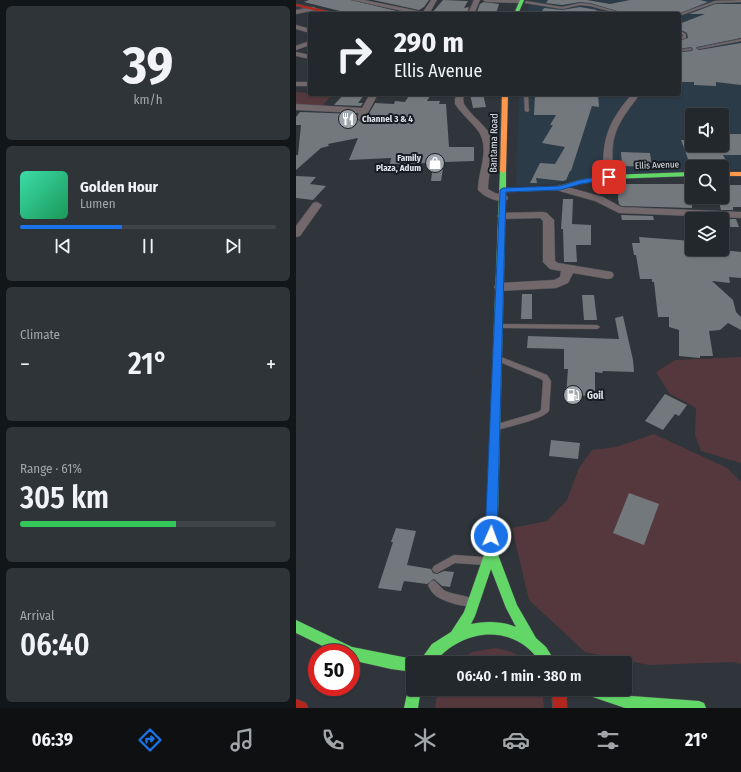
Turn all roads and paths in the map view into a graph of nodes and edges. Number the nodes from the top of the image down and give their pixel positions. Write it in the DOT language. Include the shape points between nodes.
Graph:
graph roads {
  1 [pos="306,0"];
  2 [pos="355,0"];
  3 [pos="434,0"];
  4 [pos="477,0"];
  5 [pos="486,0"];
  6 [pos="537,0"];
  7 [pos="524,1"];
  8 [pos="741,1"];
  9 [pos="296,4"];
  10 [pos="539,4"];
  11 [pos="314,9"];
  12 [pos="296,12"];
  13 [pos="328,12"];
  14 [pos="415,12"];
  15 [pos="426,12"];
  16 [pos="472,12"];
  17 [pos="517,12"];
  18 [pos="522,12"];
  19 [pos="597,12"];
  20 [pos="619,12"];
  21 [pos="681,14"];
  22 [pos="296,27"];
  23 [pos="308,30"];
  24 [pos="681,32"];
  25 [pos="681,39"];
  26 [pos="741,40"];
  27 [pos="308,43"];
  28 [pos="296,48"];
  29 [pos="699,48"];
  30 [pos="691,49"];
  31 [pos="681,50"];
  32 [pos="296,54"];
  33 [pos="308,57"];
  34 [pos="296,84"];
  35 [pos="308,84"];
  36 [pos="373,96"];
  37 [pos="460,96"];
  38 [pos="505,96"];
  39 [pos="526,96"];
  40 [pos="634,96"];
  41 [pos="296,107"];
  42 [pos="365,111"];
  43 [pos="527,111"];
  44 [pos="359,120"];
  45 [pos="685,174"];
  46 [pos="729,174"];
  47 [pos="741,174"];
  48 [pos="609,177"];
  49 [pos="560,188"];
  50 [pos="503,194"];
  51 [pos="317,206"];
  52 [pos="741,215"];
  53 [pos="502,216"];
  54 [pos="296,234"];
  55 [pos="567,269"];
  56 [pos="608,275"];
  57 [pos="500,287"];
  58 [pos="498,326"];
  59 [pos="597,327"];
  60 [pos="497,359"];
  61 [pos="495,427"];
  62 [pos="489,556"];
  63 [pos="437,570"];
  64 [pos="433,585"];
  65 [pos="474,604"];
  66 [pos="296,626"];
  67 [pos="456,635"];
  68 [pos="533,643"];
  69 [pos="431,656"];
  70 [pos="544,656"];
  71 [pos="406,664"];
  72 [pos="413,696"];
  73 [pos="559,696"];
  74 [pos="610,696"];
  75 [pos="630,703"];
  76 [pos="296,706"];
  77 [pos="614,707"];
  78 [pos="302,708"];
  79 [pos="411,708"];
  80 [pos="560,708"];
  81 [pos="699,708"];
  1 -- 9 [label="street"];
  2 -- 14 [label="street"];
  3 -- 15 [label="street"];
  4 -- 16 [label="street"];
  5 -- 7 [label="street"];
  6 -- 10 [label="lane"];
  7 -- 10 [label="lane"];
  7 -- 17 [label="main road"];
  7 -- 18 [label="main road"];
  8 -- 21 [label="lane" via="715,2"];
  9 -- 11 [label="main road"];
  10 -- 20 [label="lane" via="562,8 580,4"];
  11 -- 12 [label="street"];
  11 -- 13 [label="main road"];
  19 -- 20 [label="lane"];
  22 -- 23 [label="street"];
  24 -- 25 [label="lane" via="685,37"];
  26 -- 29 [label="lane"];
  27 -- 28 [label="street"];
  30 -- 31 [label="lane"];
  32 -- 33 [label="street"];
  34 -- 35 [label="street"];
  36 -- 42 [label="street"];
  37 -- 50 [label="street" via="461,108 486,136 488,159 483,190 491,195"];
  38 -- 50 [label="main road, Bantama Road"];
  39 -- 43 [label="lane"];
  40 -- 48 [label="street" via="621,111 610,135 606,154"];
  41 -- 42 [label="street"];
  42 -- 44 [label="street"];
  45 -- 48 [label="main road, Ellis Avenue"];
  46 -- 47 [label="main road"];
  48 -- 49 [label="main road, Ellis Avenue"];
  49 -- 50 [label="main road, Ellis Avenue"];
  49 -- 52 [label="street" via="599,199 619,210"];
  50 -- 53 [label="main road, Bantama Road"];
  51 -- 54 [label="street"];
  53 -- 55 [label="street" via="547,217 549,262"];
  53 -- 57 [label="main road, Bantama Road"];
  55 -- 56 [label="street"];
  55 -- 57 [label="street" via="567,276 563,282 556,284"];
  57 -- 58 [label="main road, Bantama Road"];
  58 -- 59 [label="lane"];
  58 -- 60 [label="main road, Bantama Road"];
  60 -- 61 [label="main road, Bantama Road"];
  60 -- 61 [label="lane" via="544,377 547,381 544,411 541,414"];
  61 -- 62 [label="main road, Bantama Road"];
  62 -- 63 [label="lane" via="454,559"];
  62 -- 65 [label="main road"];
  62 -- 68 [label="main road" via="512,608"];
  64 -- 65 [label="lane" via="441,594"];
  65 -- 67 [label="main road"];
  66 -- 71 [label="main road" via="351,653"];
  67 -- 68 [label="main road" via="478,627 501,628 513,631"];
  67 -- 69 [label="main road"];
  68 -- 70 [label="main road"];
  72 -- 79 [label="main road"];
  73 -- 80 [label="main road"];
  74 -- 75 [label="main road"];
  75 -- 77 [label="main road"];
  75 -- 81 [label="main road"];
  76 -- 78 [label="main road"];
}
